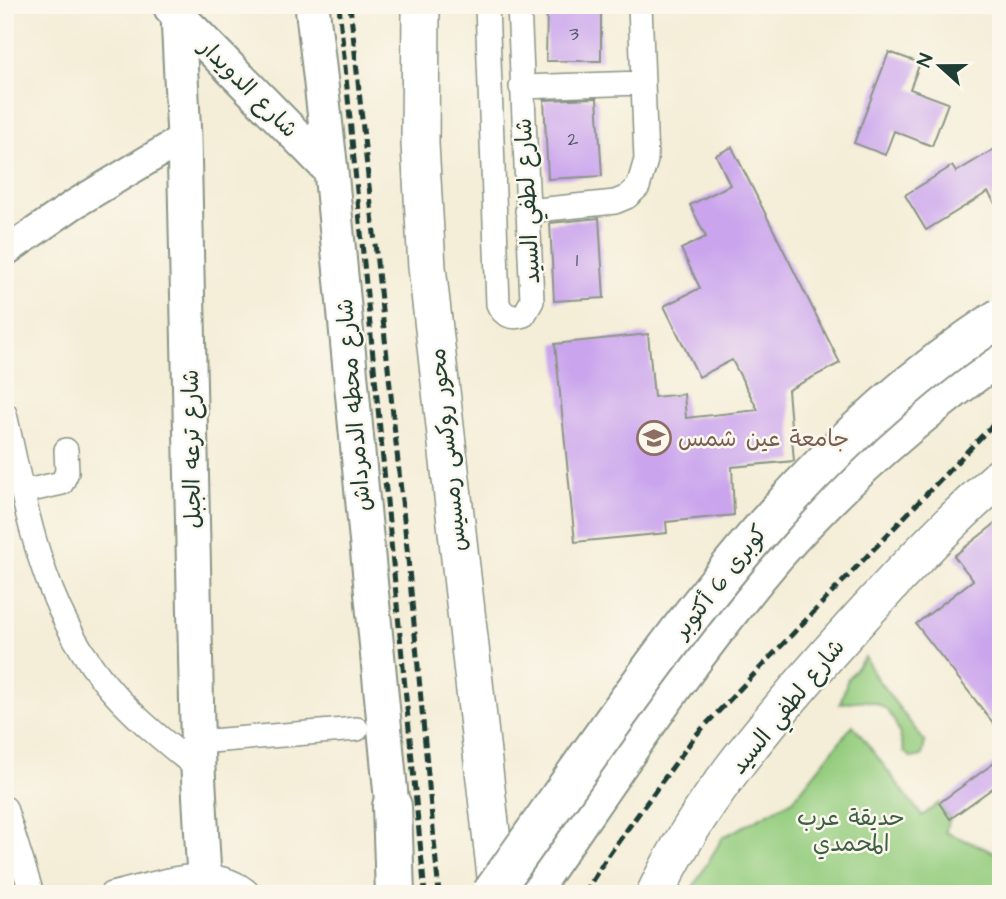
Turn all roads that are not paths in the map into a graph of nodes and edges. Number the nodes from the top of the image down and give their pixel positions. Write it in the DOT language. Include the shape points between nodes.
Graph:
graph roads {
  1 [pos="312,5"];
  2 [pos="487,5"];
  3 [pos="519,5"];
  4 [pos="640,5"];
  5 [pos="419,8"];
  6 [pos="174,9"];
  7 [pos="641,83"];
  8 [pos="521,87"];
  9 [pos="184,138"];
  10 [pos="331,171"];
  11 [pos="527,211"];
  12 [pos="5,252"];
  13 [pos="1001,317"];
  14 [pos="1001,355"];
  15 [pos="5,414"];
  16 [pos="66,450"];
  17 [pos="1001,476"];
  18 [pos="22,492"];
  19 [pos="357,729"];
  20 [pos="198,756"];
  21 [pos="391,806"];
  22 [pos="5,808"];
  23 [pos="204,884"];
  24 [pos="32,894"];
  25 [pos="111,894"];
  26 [pos="250,894"];
  27 [pos="395,894"];
  28 [pos="491,894"];
  29 [pos="498,894"];
  30 [pos="528,894"];
  31 [pos="655,894"];
  1 -- 10 [label="main road, شارع محطه الدمرداش"];
  2 -- 11 [label="street, شارع لطفي السيد" via="498,304 514,317 524,314 532,302"];
  3 -- 8 [label="street, شارع لطفي السيد"];
  4 -- 7 [label="street"];
  5 -- 29 [label="main road, محور روكسى رمسيس" via="427,267"];
  6 -- 9 [label="main road, شارع ترعه الجبل"];
  6 -- 10 [label="main road, شارع الدويدار"];
  7 -- 8 [label="street"];
  7 -- 11 [label="street" via="646,160 638,187 615,202"];
  8 -- 11 [label="street, شارع لطفي السيد"];
  9 -- 12 [label="street"];
  9 -- 20 [label="main road, شارع ترعه الجبل"];
  10 -- 21 [label="main road, شارع محطه الدمرداش"];
  13 -- 28 [label="highway, كوبرى 6 أكتوبر, bridge" via="942,358 862,424 753,535"];
  14 -- 30 [label="highway, كوبرى 6 أكتوبر" via="882,448 776,555 713,634"];
  15 -- 18 [label="street"];
  16 -- 18 [label="street" via="67,472 62,483"];
  17 -- 31 [label="main road, شارع لطفي السيد" via="895,579 782,706 704,811"];
  18 -- 20 [label="street" via="46,581 73,640 132,713"];
  19 -- 20 [label="street"];
  20 -- 23 [label="main road, شارع ترعه الجبل"];
  21 -- 27 [label="highway"];
  22 -- 24 [label="street"];
  23 -- 25 [label="street"];
  23 -- 26 [label="street" via="220,876"];
}
